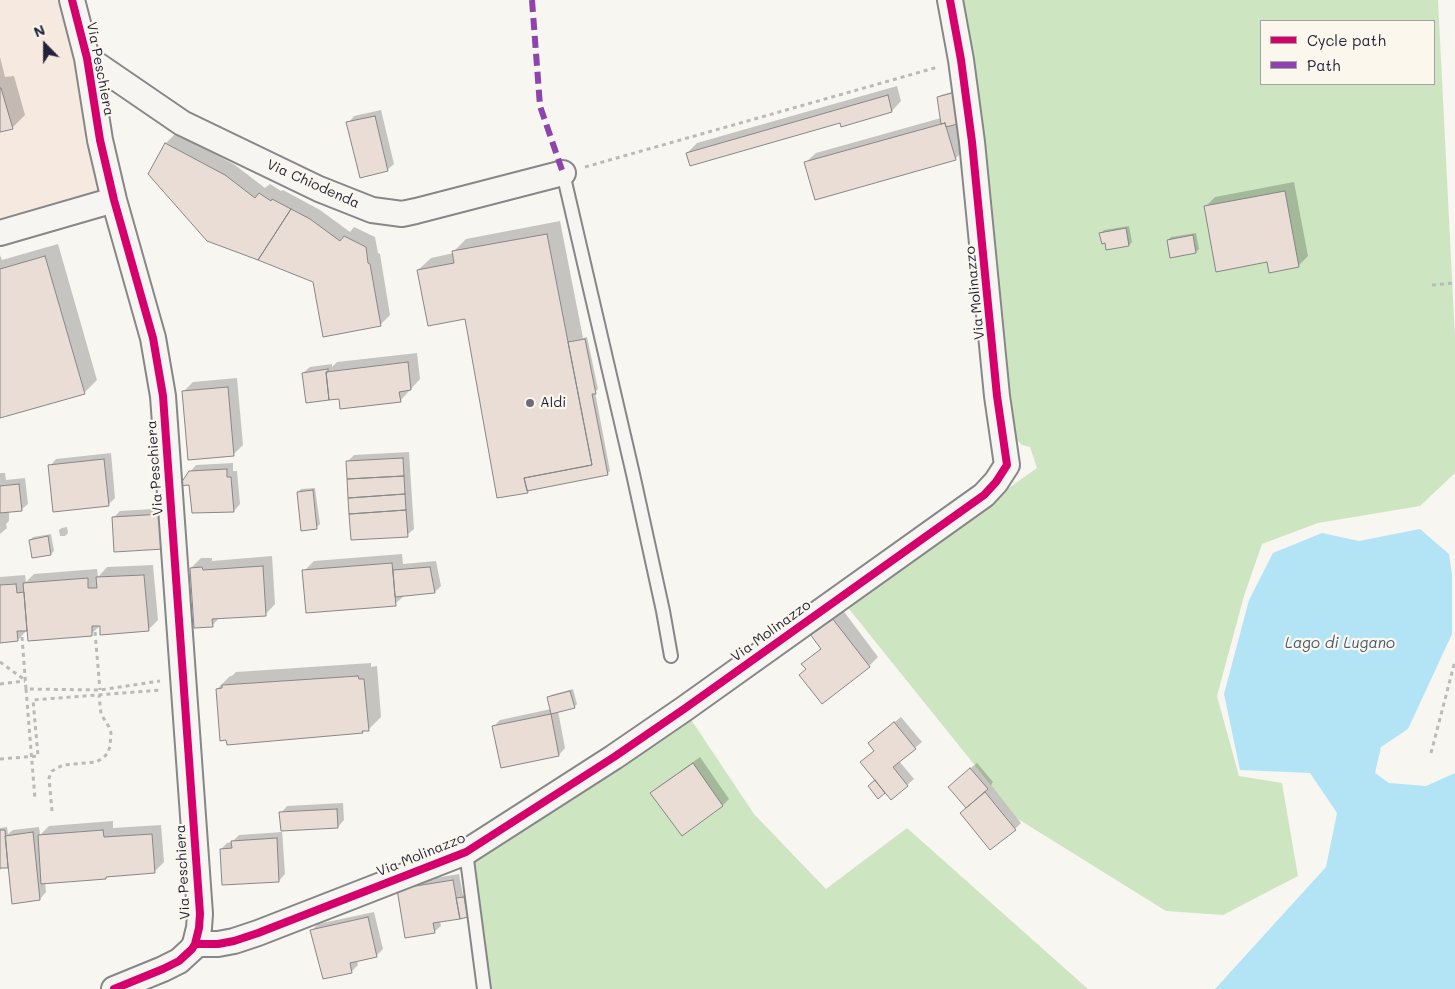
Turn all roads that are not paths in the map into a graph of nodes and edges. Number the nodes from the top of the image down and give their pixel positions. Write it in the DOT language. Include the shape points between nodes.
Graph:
graph roads {
  1 [pos="72,0"];
  2 [pos="950,0"];
  3 [pos="87,58"];
  4 [pos="563,173"];
  5 [pos="114,200"];
  6 [pos="0,233"];
  7 [pos="671,656"];
  8 [pos="466,852"];
  9 [pos="195,944"];
  10 [pos="114,989"];
  11 [pos="484,989"];
  1 -- 3 [label="street, Via Peschiera"];
  2 -- 8 [label="street, Via Molinazzo" via="972,142 997,396 1007,465 984,495 968,507 622,752"];
  3 -- 4 [label="street, Via Chiodenda" via="182,122 319,189 372,210 402,214"];
  3 -- 5 [label="street, Via Peschiera" via="100,140"];
  4 -- 7 [label="lane" via="664,611"];
  5 -- 6 [label="street"];
  5 -- 9 [label="street, Via Peschiera" via="152,338 162,396 200,914"];
  8 -- 9 [label="street, Via Molinazzo" via="258,933 218,944"];
  8 -- 11 [label="lane"];
  9 -- 10 [label="street" via="179,961"];
}
